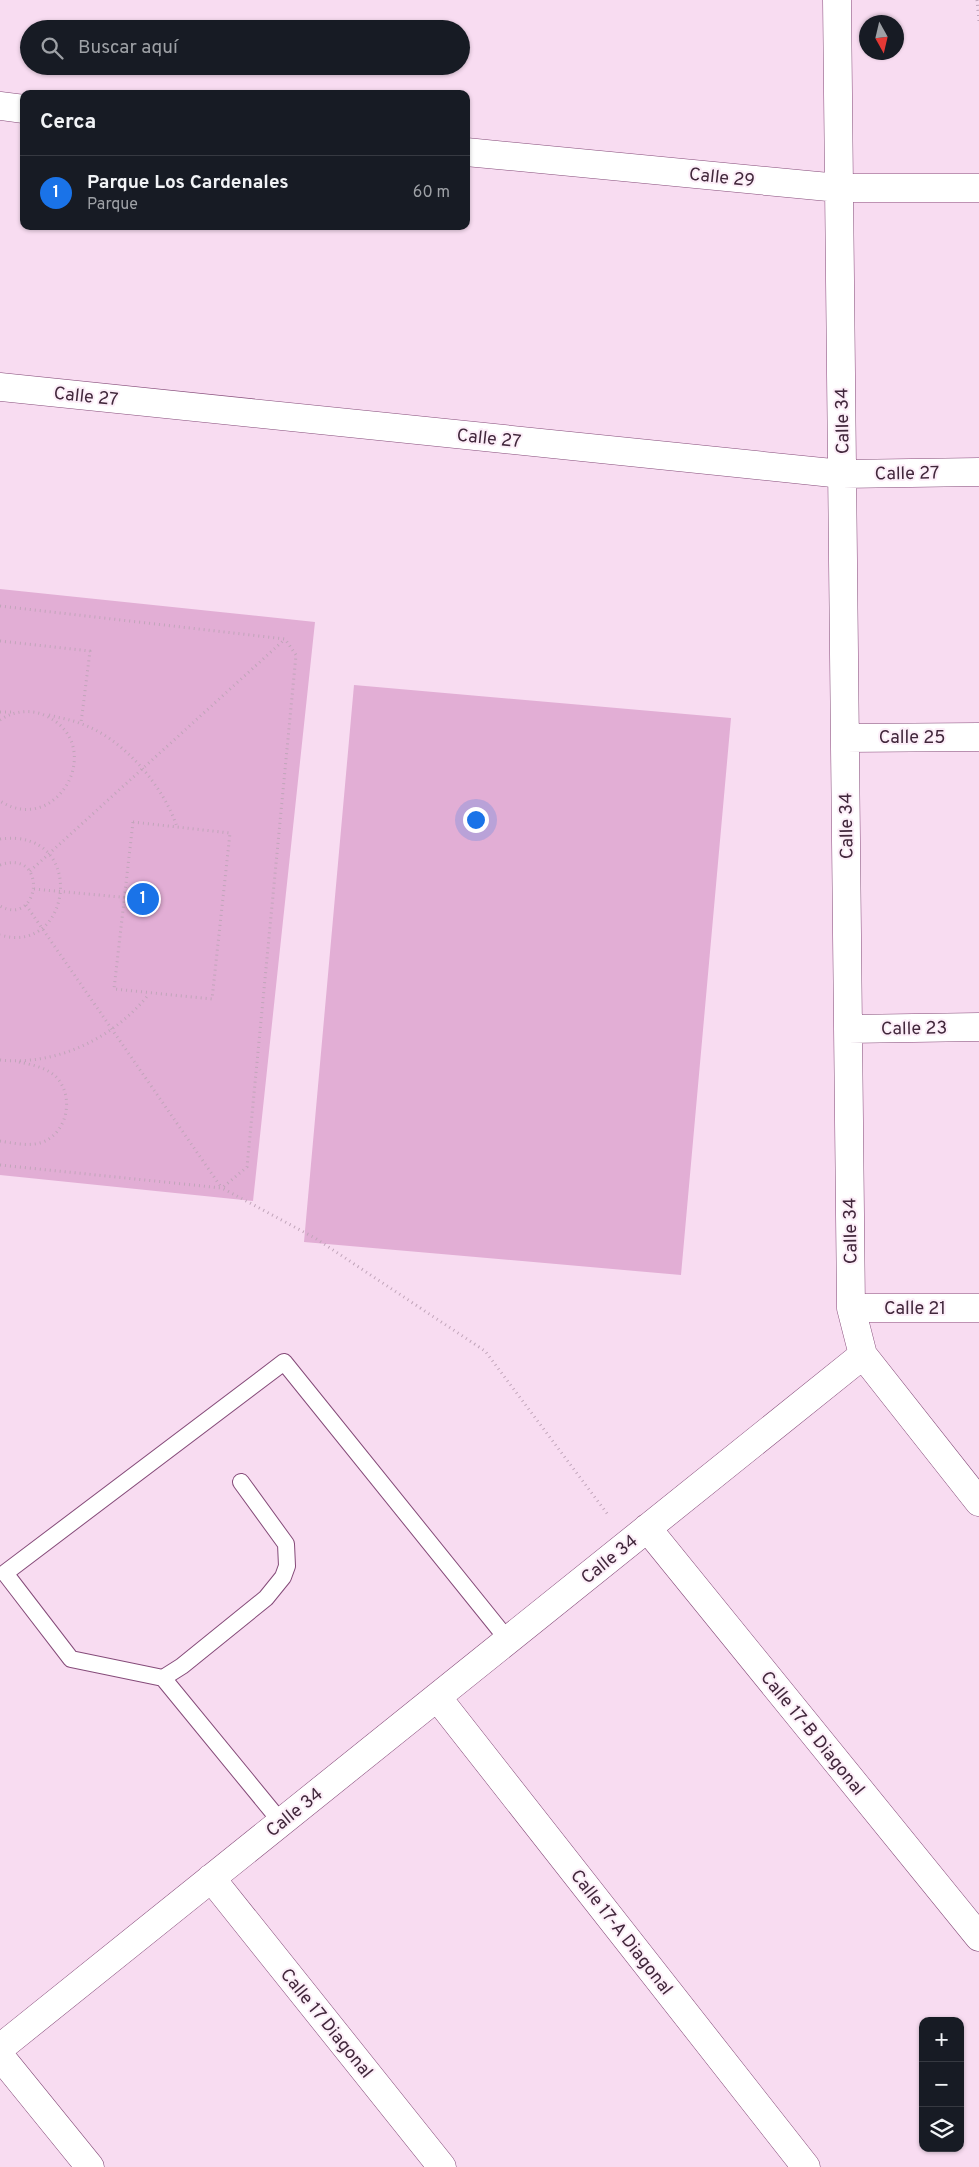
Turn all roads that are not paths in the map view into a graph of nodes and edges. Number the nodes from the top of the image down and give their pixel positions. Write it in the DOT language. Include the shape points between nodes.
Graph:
graph roads {
  1 [pos="837,0"];
  2 [pos="0,106"];
  3 [pos="20,108"];
  4 [pos="470,152"];
  5 [pos="839,188"];
  6 [pos="979,188"];
  7 [pos="0,387"];
  8 [pos="979,472"];
  9 [pos="842,474"];
  10 [pos="979,737"];
  11 [pos="845,738"];
  12 [pos="979,1027"];
  13 [pos="848,1029"];
  14 [pos="851,1308"];
  15 [pos="979,1308"];
  16 [pos="863,1354"];
  17 [pos="241,1482"];
  18 [pos="979,1502"];
  19 [pos="647,1528"];
  20 [pos="508,1640"];
  21 [pos="163,1678"];
  22 [pos="437,1698"];
  23 [pos="281,1822"];
  24 [pos="211,1878"];
  25 [pos="979,1937"];
  26 [pos="0,2048"];
  27 [pos="0,2056"];
  28 [pos="90,2167"];
  29 [pos="442,2167"];
  30 [pos="806,2167"];
  1 -- 5 [label="street, Calle 34"];
  2 -- 3 [label="street"];
  4 -- 5 [label="street, Calle 29"];
  5 -- 6 [label="street, Calle 29"];
  5 -- 9 [label="street, Calle 34"];
  7 -- 9 [label="street, Calle 27"];
  8 -- 9 [label="street, Calle 27"];
  9 -- 11 [label="street, Calle 34"];
  10 -- 11 [label="street, Calle 25"];
  11 -- 13 [label="street, Calle 34"];
  12 -- 13 [label="street, Calle 23"];
  13 -- 14 [label="street, Calle 34"];
  14 -- 15 [label="street, Calle 21"];
  14 -- 16 [label="street, Calle 34"];
  16 -- 18 [label="street"];
  16 -- 19 [label="street, Calle 34"];
  17 -- 21 [label="lane" via="286,1544 288,1555 283,1577 258,1605"];
  19 -- 20 [label="street, Calle 34"];
  19 -- 25 [label="street, Calle 17-B Diagonal"];
  20 -- 21 [label="lane" via="284,1362 5,1573 71,1659"];
  20 -- 22 [label="street, Calle 34"];
  21 -- 23 [label="lane"];
  22 -- 23 [label="street, Calle 34"];
  22 -- 30 [label="street, Calle 17-A Diagonal"];
  23 -- 24 [label="street, Calle 34"];
  24 -- 26 [label="street, Calle 34"];
  24 -- 29 [label="street, Calle 17 Diagonal"];
  27 -- 28 [label="street"];
}
